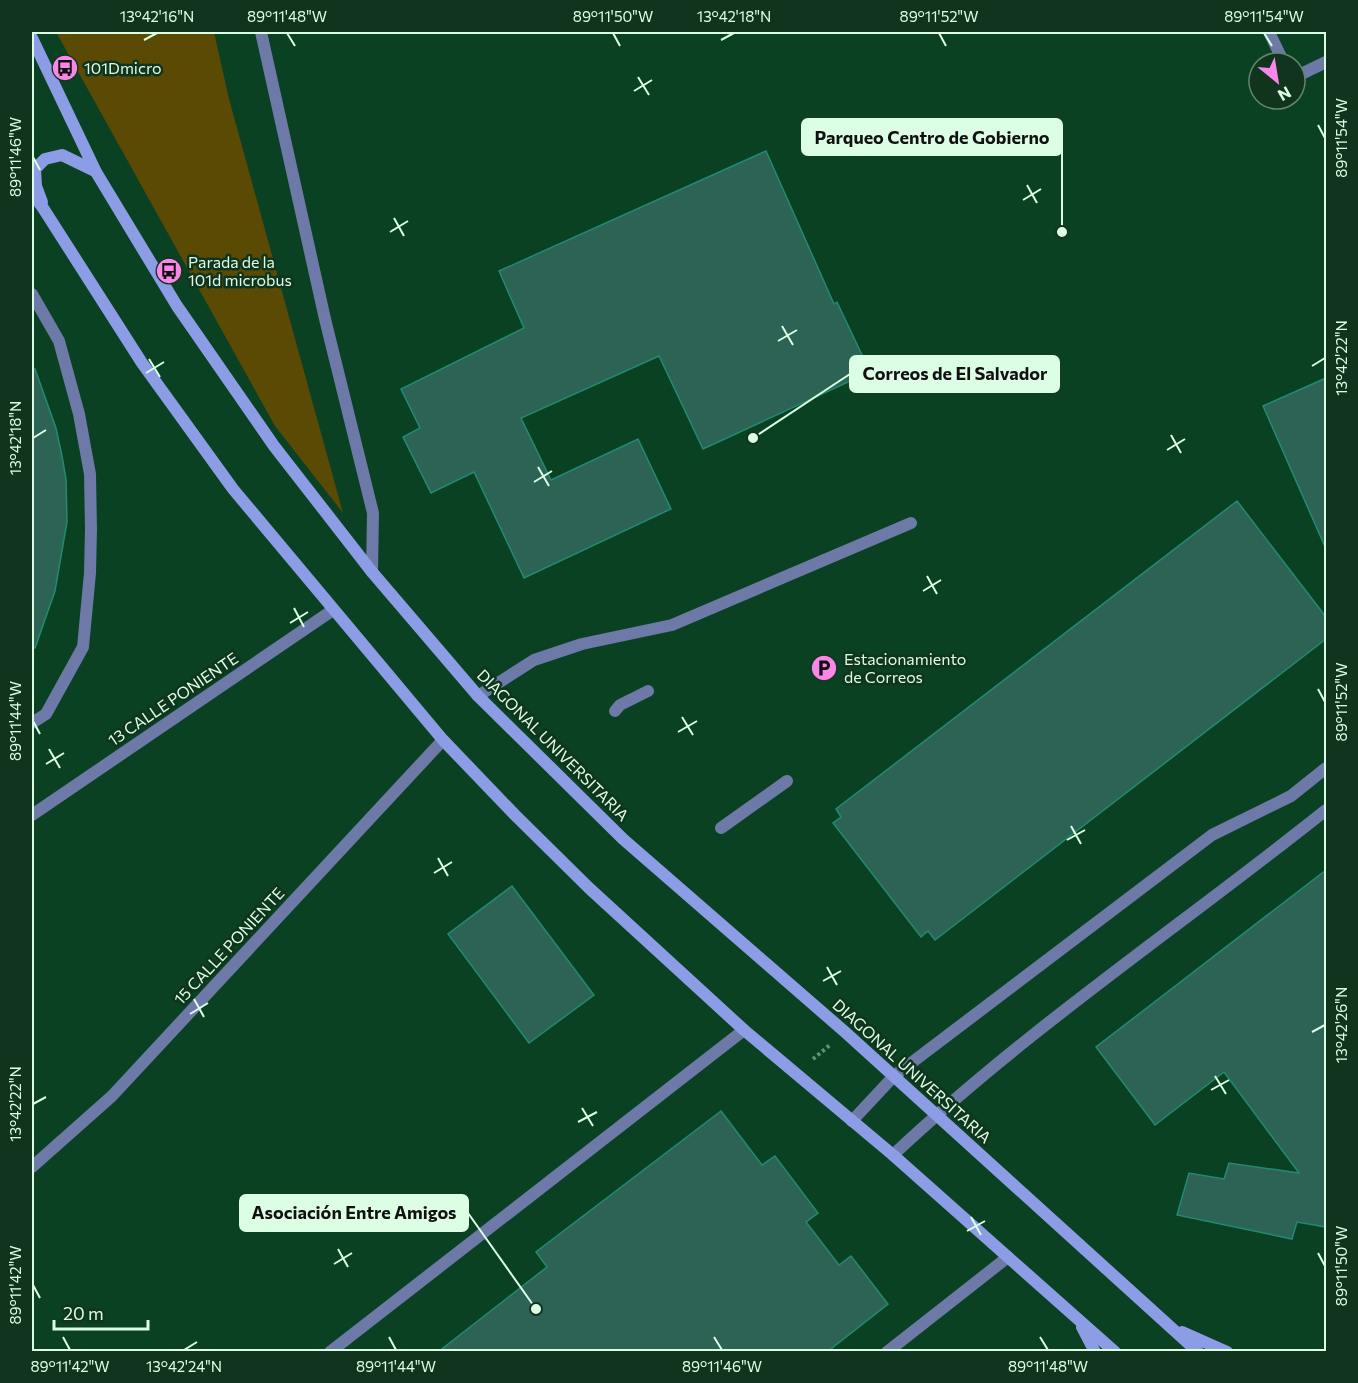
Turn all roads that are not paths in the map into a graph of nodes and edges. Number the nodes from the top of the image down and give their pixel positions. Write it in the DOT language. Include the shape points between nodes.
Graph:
graph roads {
  1 [pos="261,32"];
  2 [pos="1269,32"];
  3 [pos="32,38"];
  4 [pos="1278,51"];
  5 [pos="1326,62"];
  6 [pos="1307,71"];
  7 [pos="96,172"];
  8 [pos="32,193"];
  9 [pos="44,208"];
  10 [pos="32,294"];
  11 [pos="911,523"];
  12 [pos="372,572"];
  13 [pos="333,610"];
  14 [pos="648,690"];
  15 [pos="478,696"];
  16 [pos="615,711"];
  17 [pos="32,723"];
  18 [pos="443,740"];
  19 [pos="1326,768"];
  20 [pos="788,781"];
  21 [pos="1326,810"];
  22 [pos="32,815"];
  23 [pos="721,828"];
  24 [pos="744,1030"];
  25 [pos="894,1076"];
  26 [pos="936,1115"];
  27 [pos="852,1121"];
  28 [pos="893,1155"];
  29 [pos="32,1167"];
  30 [pos="1008,1257"];
  31 [pos="1079,1320"];
  32 [pos="1167,1325"];
  33 [pos="330,1352"];
  34 [pos="887,1352"];
  35 [pos="1095,1352"];
  36 [pos="1115,1352"];
  37 [pos="1198,1352"];
  38 [pos="1227,1352"];
  1 -- 12 [label="street" via="373,513"];
  2 -- 4 [label="street"];
  3 -- 7 [label="main road, DIAGONAL UNIVERSITARIA"];
  5 -- 6 [label="street"];
  7 -- 9 [label="main road" via="62,155 45,159 35,169"];
  7 -- 12 [label="main road, DIAGONAL UNIVERSITARIA" via="177,306 274,446"];
  8 -- 9 [label="main road"];
  9 -- 13 [label="main road" via="142,363 233,489"];
  10 -- 17 [label="street" via="59,341 80,414 90,474 91,529 83,647 45,714"];
  11 -- 15 [label="street" via="672,625 582,644 534,660"];
  12 -- 15 [label="main road, DIAGONAL UNIVERSITARIA"];
  13 -- 18 [label="main road"];
  13 -- 22 [label="street, 13 CALLE PONIENTE"];
  14 -- 16 [label="street"];
  15 -- 25 [label="main road, DIAGONAL UNIVERSITARIA" via="623,838"];
  18 -- 24 [label="main road" via="589,888"];
  18 -- 29 [label="street, 15 CALLE PONIENTE" via="112,1096"];
  19 -- 25 [label="street" via="1291,796 1212,835"];
  20 -- 23 [label="street"];
  21 -- 26 [label="street" via="1038,1030"];
  24 -- 27 [label="main road"];
  24 -- 33 [label="street"];
  25 -- 26 [label="main road, DIAGONAL UNIVERSITARIA"];
  25 -- 27 [label="street"];
  26 -- 28 [label="street"];
  26 -- 32 [label="main road, DIAGONAL UNIVERSITARIA"];
  27 -- 28 [label="main road"];
  28 -- 30 [label="main road"];
  30 -- 31 [label="main road"];
  30 -- 34 [label="street"];
  31 -- 35 [label="main road"];
  31 -- 36 [label="main road"];
  32 -- 37 [label="main road, DIAGONAL UNIVERSITARIA"];
  32 -- 38 [label="main road"];
}
